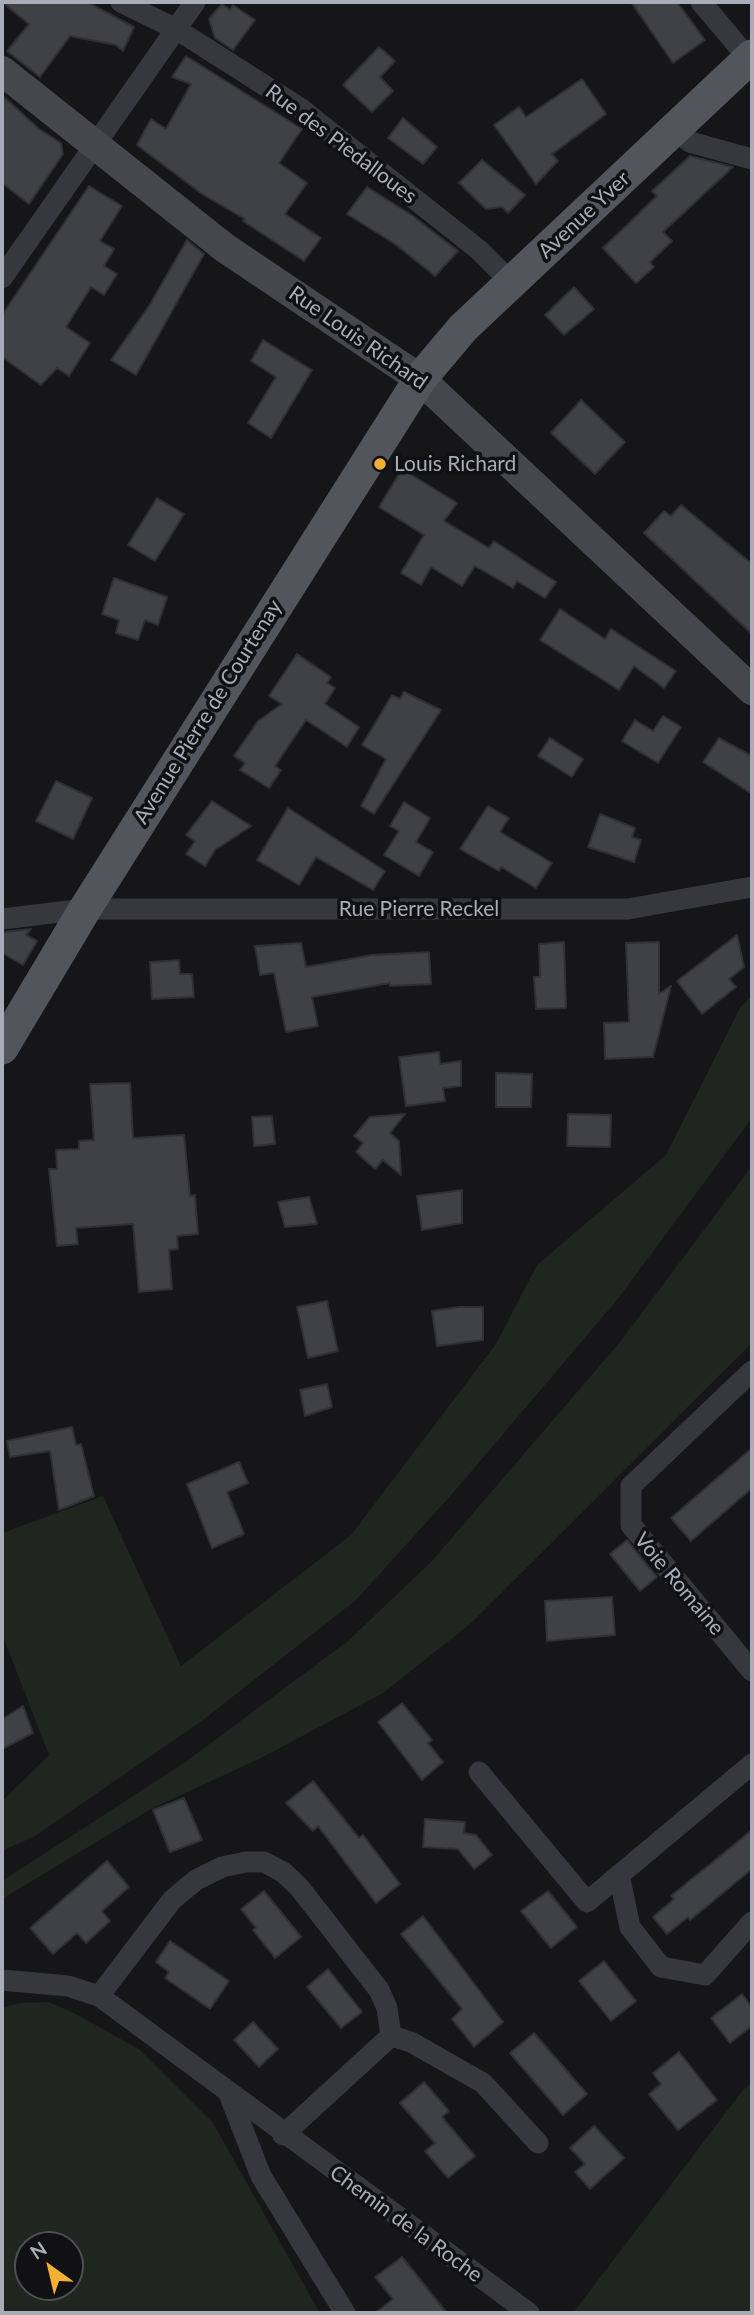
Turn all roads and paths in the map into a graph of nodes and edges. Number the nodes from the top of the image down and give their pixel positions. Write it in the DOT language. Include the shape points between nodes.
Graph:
graph roads {
  1 [pos="121,2"];
  2 [pos="195,2"];
  3 [pos="701,2"];
  4 [pos="176,29"];
  5 [pos="750,57"];
  6 [pos="2,71"];
  7 [pos="675,130"];
  8 [pos="96,147"];
  9 [pos="752,159"];
  10 [pos="2,278"];
  11 [pos="512,283"];
  12 [pos="419,379"];
  13 [pos="752,690"];
  14 [pos="752,887"];
  15 [pos="85,909"];
  16 [pos="2,919"];
  17 [pos="2,1048"];
  18 [pos="752,1371"];
  19 [pos="752,1671"];
  20 [pos="752,1764"];
  21 [pos="479,1772"];
  22 [pos="620,1875"];
  23 [pos="752,1922"];
  24 [pos="2,1980"];
  25 [pos="99,1996"];
  26 [pos="391,2036"];
  27 [pos="229,2094"];
  28 [pos="283,2135"];
  29 [pos="538,2143"];
  30 [pos="345,2313"];
  31 [pos="529,2313"];
  1 -- 4 [label="street, Rue des Piedalloues"];
  2 -- 4 [label="street"];
  3 -- 5 [label="street"];
  4 -- 8 [label="street"];
  4 -- 11 [label="street, Rue des Piedalloues" via="300,108 480,250"];
  5 -- 7 [label="main road, Avenue Yver"];
  6 -- 8 [label="main road, Rue Louis Richard"];
  7 -- 9 [label="street" via="690,142"];
  7 -- 11 [label="main road, Avenue Yver"];
  8 -- 10 [label="street"];
  8 -- 12 [label="main road, Rue Louis Richard" via="225,248"];
  11 -- 12 [label="main road, Avenue Yver"];
  12 -- 13 [label="main road, Rue Louis Richard"];
  12 -- 15 [label="main road, Avenue Pierre de Courtenay"];
  14 -- 15 [label="street, Rue Pierre Reckel" via="628,909"];
  15 -- 16 [label="street, Rue Pierre Reckel"];
  15 -- 17 [label="main road, Avenue Pierre de Courtenay"];
  18 -- 19 [label="street, Voie Romaine" via="631,1486 631,1525"];
  20 -- 22 [label="street"];
  21 -- 22 [label="street" via="587,1902"];
  22 -- 23 [label="street" via="630,1927 661,1967 705,1975"];
  24 -- 25 [label="street, Chemin de la Roche" via="68,1986"];
  25 -- 26 [label="street" via="172,1900 222,1867 264,1862 299,1887 379,1990"];
  25 -- 27 [label="street, Chemin de la Roche"];
  26 -- 28 [label="street"];
  26 -- 29 [label="street" via="411,2042 483,2084"];
  27 -- 28 [label="street, Chemin de la Roche"];
  27 -- 30 [label="street" via="261,2176"];
  28 -- 31 [label="street, Chemin de la Roche"];
}
